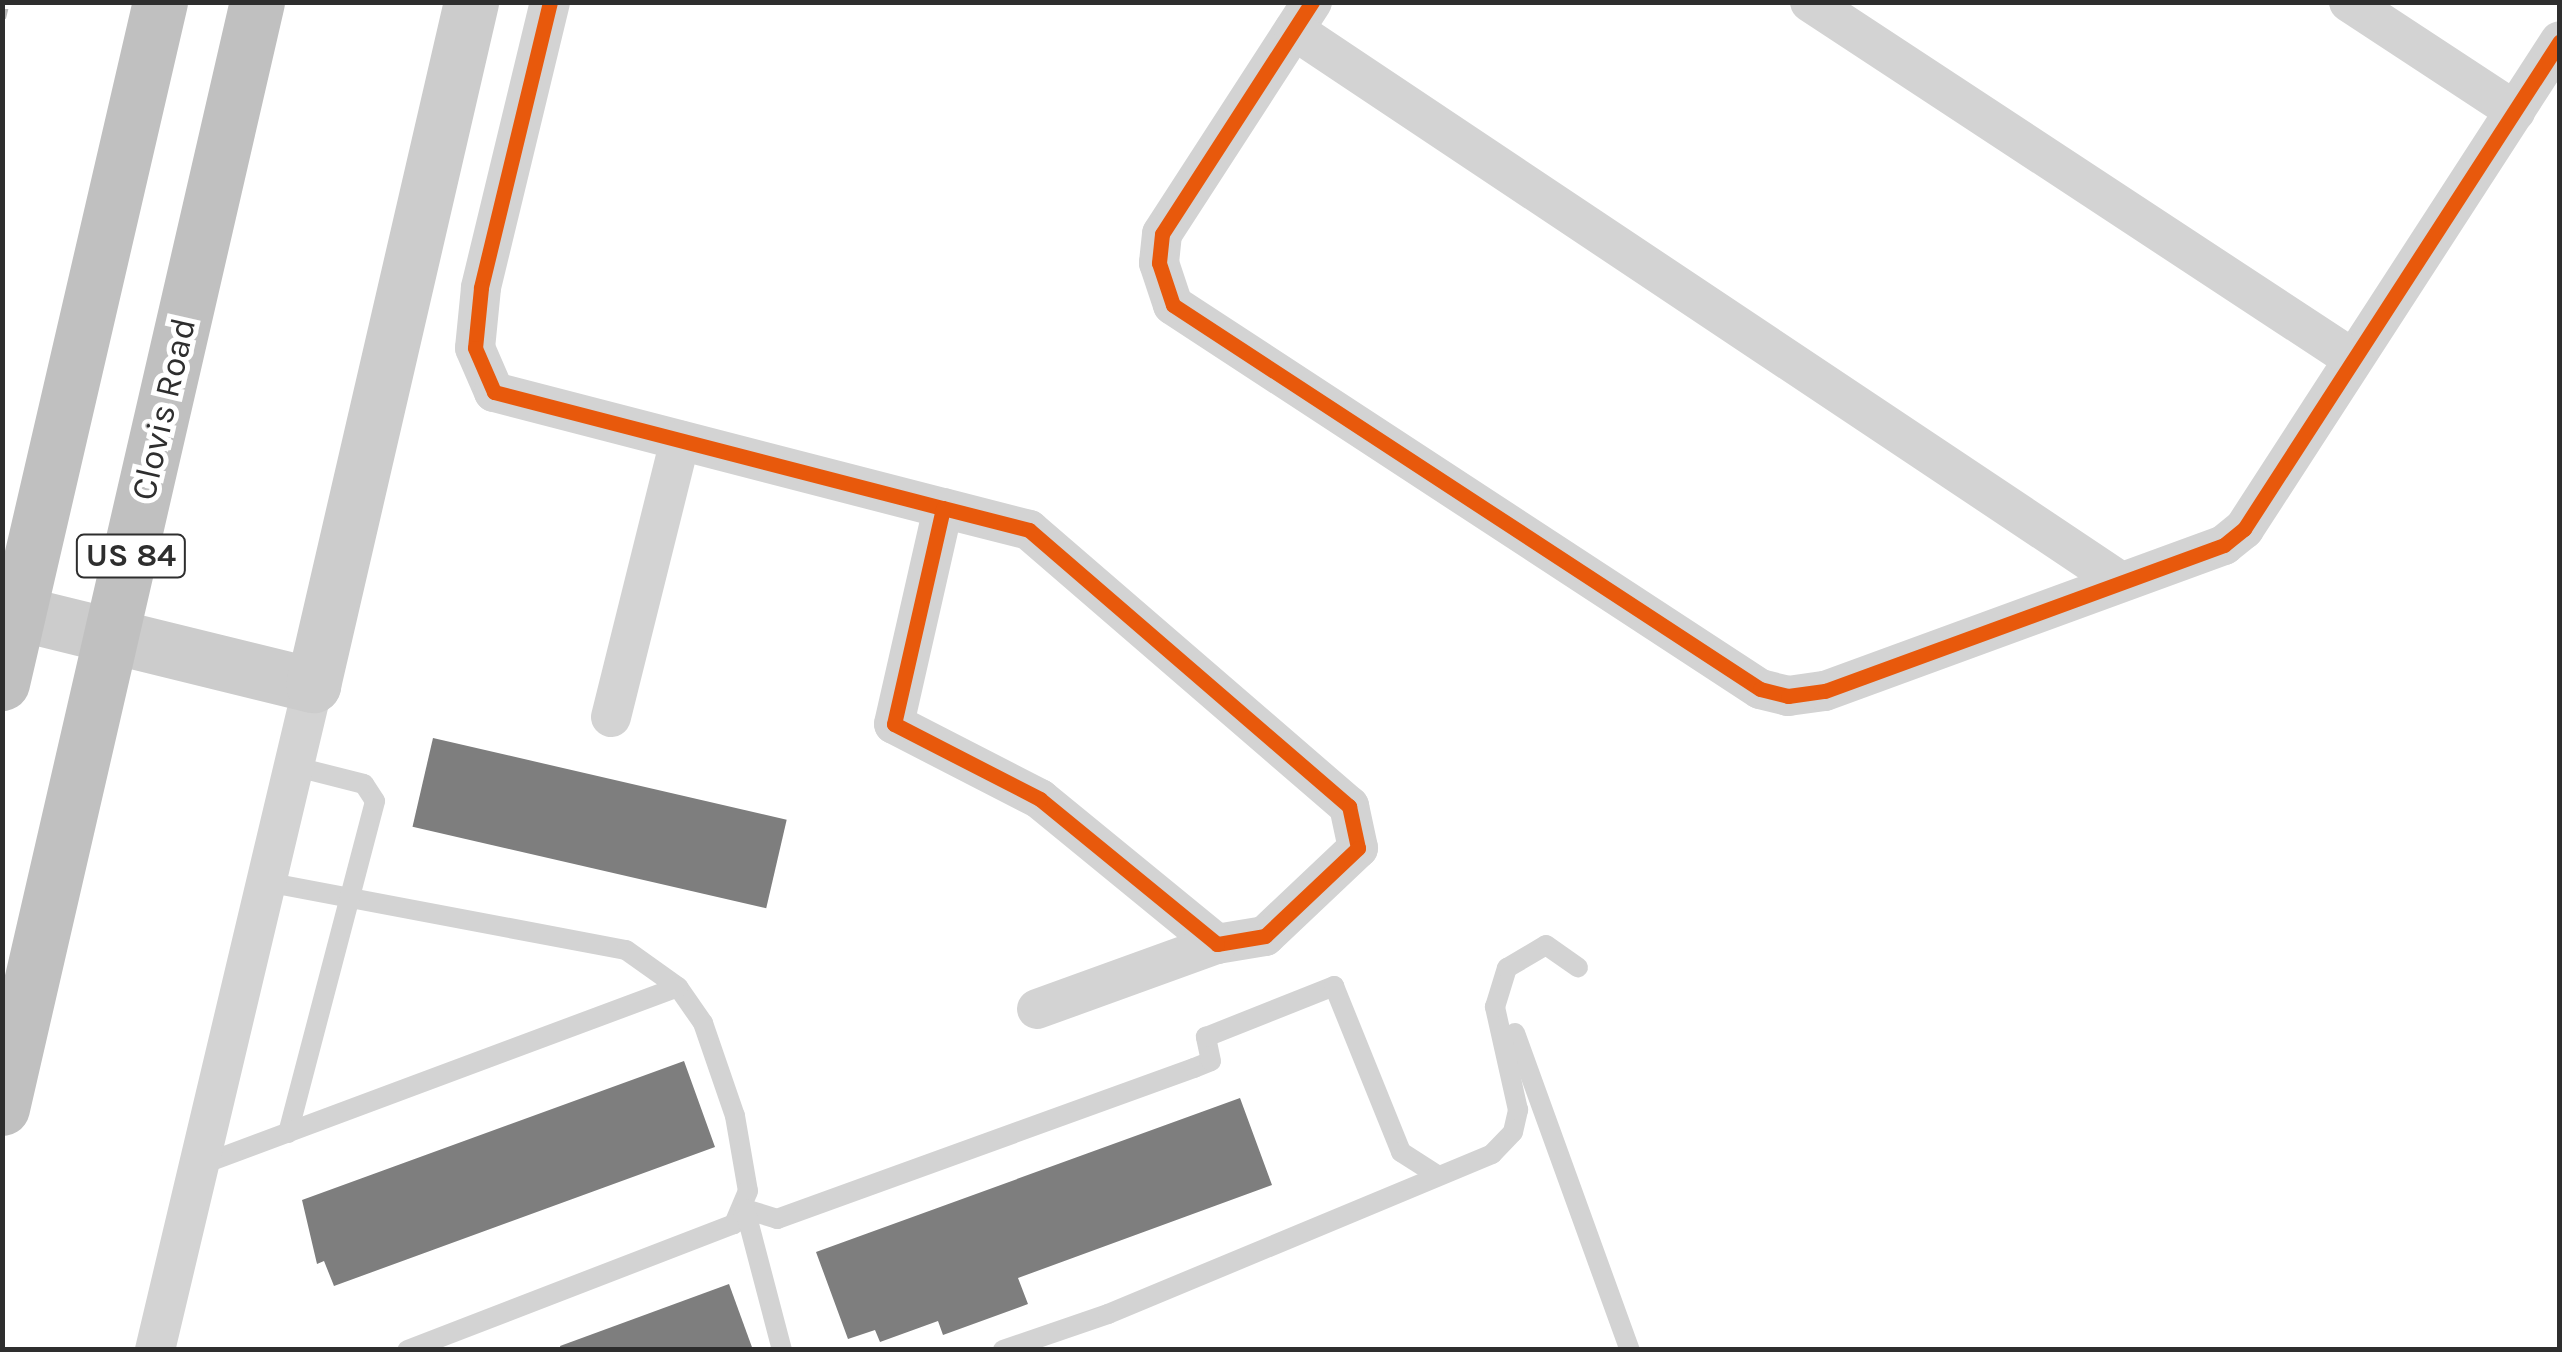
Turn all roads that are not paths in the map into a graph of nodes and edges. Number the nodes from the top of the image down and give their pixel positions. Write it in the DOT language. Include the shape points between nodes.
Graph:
graph roads {
  1 [pos="160,2"];
  2 [pos="257,2"];
  3 [pos="471,2"];
  4 [pos="550,2"];
  5 [pos="1810,2"];
  6 [pos="2348,2"];
  7 [pos="1303,16"];
  8 [pos="2560,41"];
  9 [pos="2515,110"];
  10 [pos="2353,359"];
  11 [pos="680,440"];
  12 [pos="944,508"];
  13 [pos="2121,582"];
  14 [pos="19,613"];
  15 [pos="115,632"];
  16 [pos="2,683"];
  17 [pos="313,685"];
  18 [pos="611,717"];
  19 [pos="293,766"];
  20 [pos="266,882"];
  21 [pos="346,896"];
  22 [pos="1216,944"];
  23 [pos="1578,967"];
  24 [pos="678,987"];
  25 [pos="1500,994"];
  26 [pos="1037,1009"];
  27 [pos="2,1108"];
  28 [pos="288,1133"];
  29 [pos="198,1166"];
  30 [pos="1437,1176"];
  31 [pos="745,1210"];
  32 [pos="155,1350"];
  33 [pos="407,1350"];
  34 [pos="782,1350"];
  35 [pos="1003,1350"];
  36 [pos="1630,1350"];
  1 -- 14 [label="highway, US 84"];
  2 -- 15 [label="highway, Clovis Road / US 84"];
  3 -- 17 [label="street"];
  4 -- 11 [label="street" via="481,288 475,348 494,392"];
  5 -- 10 [label="street"];
  6 -- 9 [label="street"];
  7 -- 13 [label="street"];
  7 -- 13 [label="street" via="1162,234 1162,281 1181,314 1774,694 1825,691"];
  8 -- 9 [label="street"];
  9 -- 10 [label="street"];
  10 -- 13 [label="street" via="2244,529 2224,545"];
  11 -- 12 [label="street"];
  11 -- 18 [label="street"];
  12 -- 22 [label="street" via="894,724 1040,799"];
  12 -- 22 [label="street" via="1029,530 1349,806 1358,848 1264,936"];
  14 -- 15 [label="street"];
  14 -- 16 [label="highway, US 84"];
  15 -- 17 [label="street"];
  15 -- 27 [label="highway, Clovis Road / US 84"];
  17 -- 19 [label="street"];
  19 -- 20 [label="street"];
  19 -- 21 [label="lane" via="370,790 374,801"];
  20 -- 21 [label="lane"];
  20 -- 29 [label="street"];
  21 -- 24 [label="lane" via="626,950"];
  21 -- 28 [label="lane"];
  22 -- 26 [label="street"];
  23 -- 25 [label="lane" via="1546,946 1507,968"];
  24 -- 28 [label="lane"];
  24 -- 31 [label="lane" via="703,1023 735,1116"];
  25 -- 30 [label="lane" via="1495,1007 1518,1110 1514,1132 1492,1154"];
  25 -- 36 [label="lane"];
  28 -- 29 [label="lane"];
  29 -- 32 [label="street"];
  30 -- 31 [label="lane" via="1401,1152 1334,986 1206,1037 1211,1061 1194,1068 776,1219"];
  30 -- 35 [label="lane" via="1108,1314"];
  31 -- 33 [label="lane" via="734,1224"];
  31 -- 34 [label="lane"];
}
